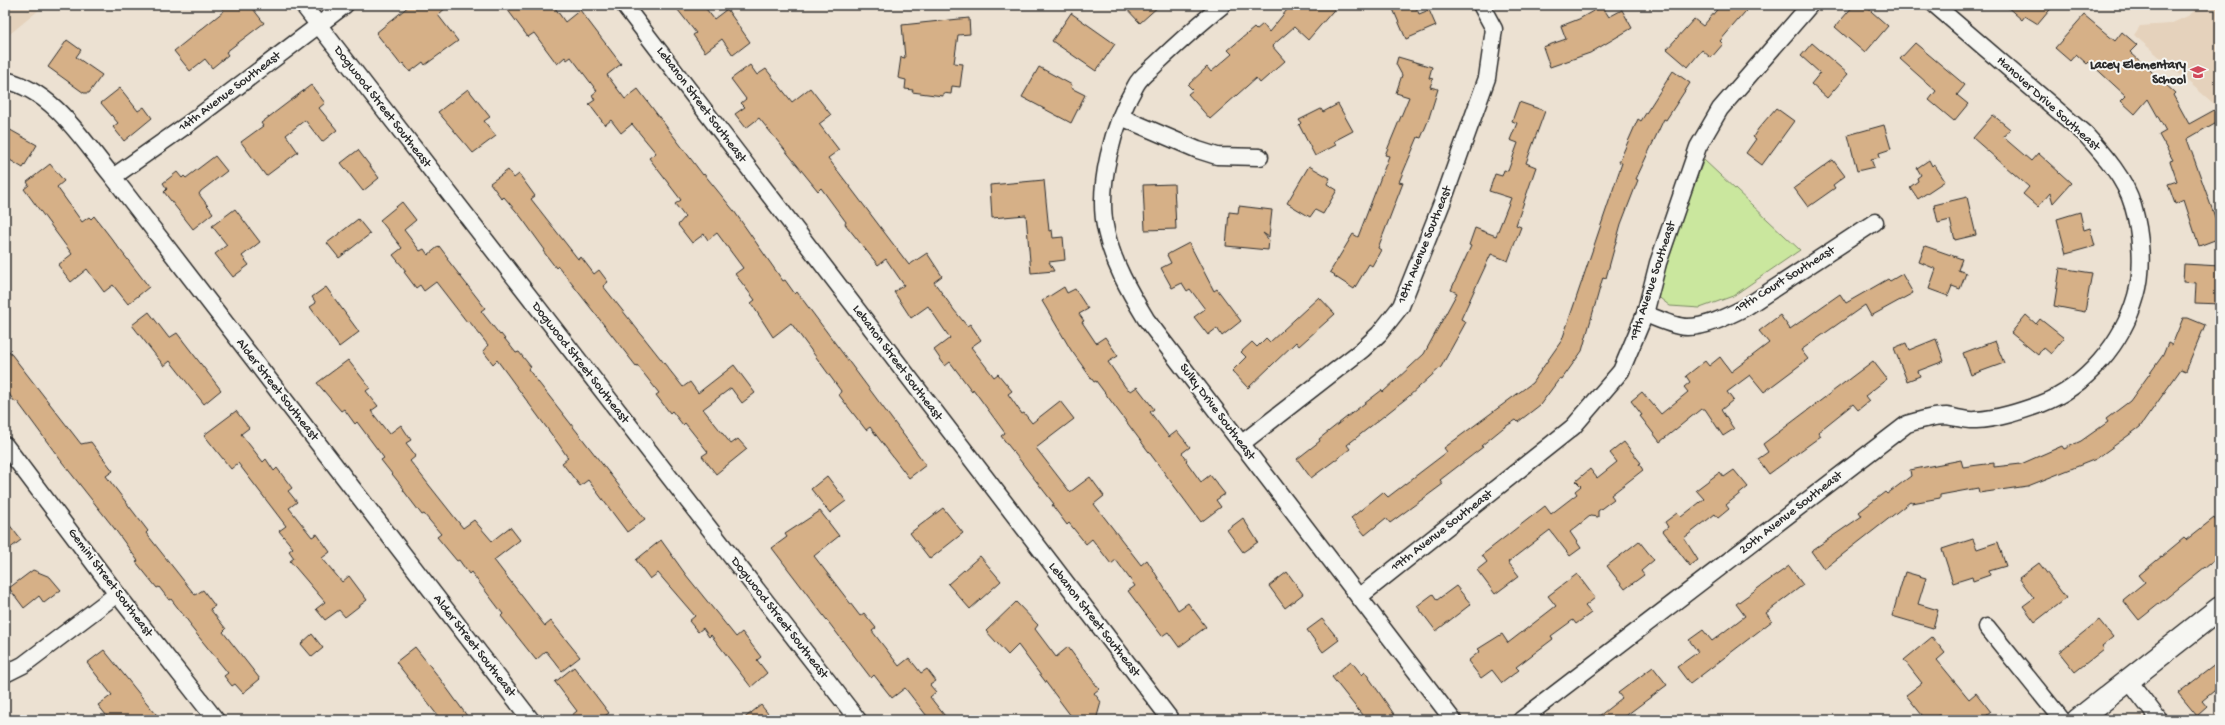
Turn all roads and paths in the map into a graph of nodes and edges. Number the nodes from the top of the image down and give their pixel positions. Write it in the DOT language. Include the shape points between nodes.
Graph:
graph roads {
  1 [pos="302,5"];
  2 [pos="345,5"];
  3 [pos="624,5"];
  4 [pos="1223,5"];
  5 [pos="1482,5"];
  6 [pos="1810,5"];
  7 [pos="1935,5"];
  8 [pos="318,25"];
  9 [pos="5,80"];
  10 [pos="1122,117"];
  11 [pos="1260,157"];
  12 [pos="113,177"];
  13 [pos="1875,222"];
  14 [pos="1645,314"];
  15 [pos="2088,374"];
  16 [pos="1241,444"];
  17 [pos="5,445"];
  18 [pos="117,594"];
  19 [pos="1359,597"];
  20 [pos="2220,608"];
  21 [pos="1987,627"];
  22 [pos="5,674"];
  23 [pos="2129,681"];
  24 [pos="216,720"];
  25 [pos="531,720"];
  26 [pos="858,720"];
  27 [pos="1171,720"];
  28 [pos="1453,720"];
  29 [pos="1521,720"];
  30 [pos="2062,720"];
  31 [pos="2078,720"];
  32 [pos="2159,720"];
  1 -- 8 [label="street, Dogwood Street Southeast"];
  2 -- 8 [label="street, 14th Avenue Southeast"];
  3 -- 27 [label="street, Lebanon Street Southeast"];
  4 -- 10 [label="street, Sulky Drive Southeast" via="1186,35 1136,84"];
  5 -- 16 [label="street, 18th Avenue Southeast" via="1494,30 1487,78 1442,205 1401,306 1379,334 1362,350"];
  6 -- 14 [label="street, 19th Avenue Southeast" via="1720,109 1698,147 1658,263"];
  7 -- 15 [label="street, Hanover Drive Southeast" via="2102,152 2120,178 2133,206 2139,236 2141,268 2137,295 2127,322"];
  8 -- 12 [label="street, 14th Avenue Southeast" via="191,122"];
  8 -- 26 [label="street, Dogwood Street Southeast"];
  9 -- 12 [label="street, Alder Street Southeast" via="33,91 56,108"];
  10 -- 11 [label="street" via="1217,156"];
  10 -- 16 [label="street, Sulky Drive Southeast" via="1107,162 1104,206 1106,230 1114,259 1128,290 1146,319"];
  12 -- 25 [label="street, Alder Street Southeast"];
  13 -- 14 [label="street, 19th Court Southeast" via="1746,307 1727,316 1686,327"];
  14 -- 19 [label="street, 19th Avenue Southeast" via="1621,371 1573,427"];
  15 -- 29 [label="street, 20th Avenue Southeast" via="2064,393 2011,414 1976,420 1945,416 1926,418 1908,424"];
  16 -- 19 [label="street, Sulky Drive Southeast"];
  17 -- 18 [label="street, Gemini Street Southeast"];
  18 -- 22 [label="street" via="23,665"];
  18 -- 24 [label="street, Gemini Street Southeast"];
  19 -- 28 [label="street, Sulky Drive Southeast"];
  20 -- 23 [label="street"];
  21 -- 30 [label="street"];
  23 -- 31 [label="street"];
  23 -- 32 [label="street"];
}
